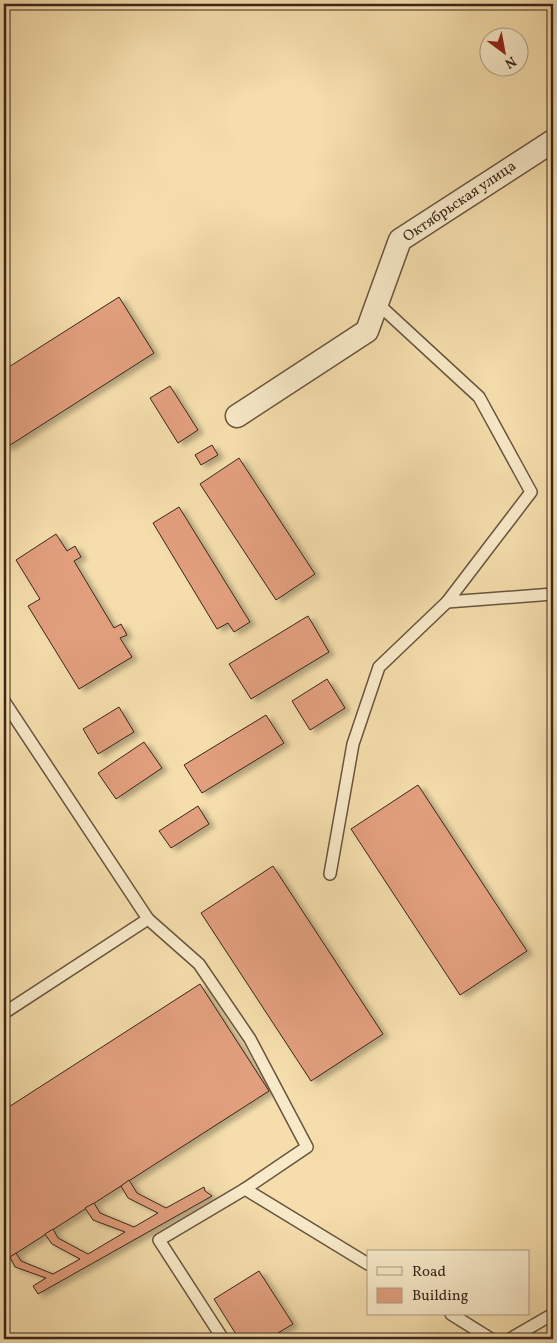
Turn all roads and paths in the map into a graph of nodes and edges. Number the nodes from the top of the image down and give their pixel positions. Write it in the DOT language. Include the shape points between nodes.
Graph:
graph roads {
  1 [pos="553,141"];
  2 [pos="378,303"];
  3 [pos="237,416"];
  4 [pos="553,594"];
  5 [pos="447,602"];
  6 [pos="4,701"];
  7 [pos="330,874"];
  8 [pos="148,919"];
  9 [pos="4,1013"];
  10 [pos="245,1189"];
  11 [pos="367,1263"];
  12 [pos="553,1314"];
  13 [pos="454,1316"];
  14 [pos="223,1339"];
  15 [pos="492,1339"];
  16 [pos="510,1339"];
  1 -- 2 [label="street, Октябрьская улица" via="400,240"];
  2 -- 3 [label="street, Октябрьская улица" via="367,331"];
  2 -- 5 [label="lane" via="479,397 531,492"];
  4 -- 5 [label="lane"];
  5 -- 7 [label="lane" via="379,666 353,744"];
  6 -- 8 [label="lane"];
  8 -- 9 [label="lane"];
  8 -- 10 [label="lane" via="204,971 250,1039 307,1147"];
  10 -- 11 [label="lane"];
  10 -- 14 [label="lane" via="159,1240"];
  12 -- 16 [label="lane"];
  13 -- 15 [label="lane"];
}
